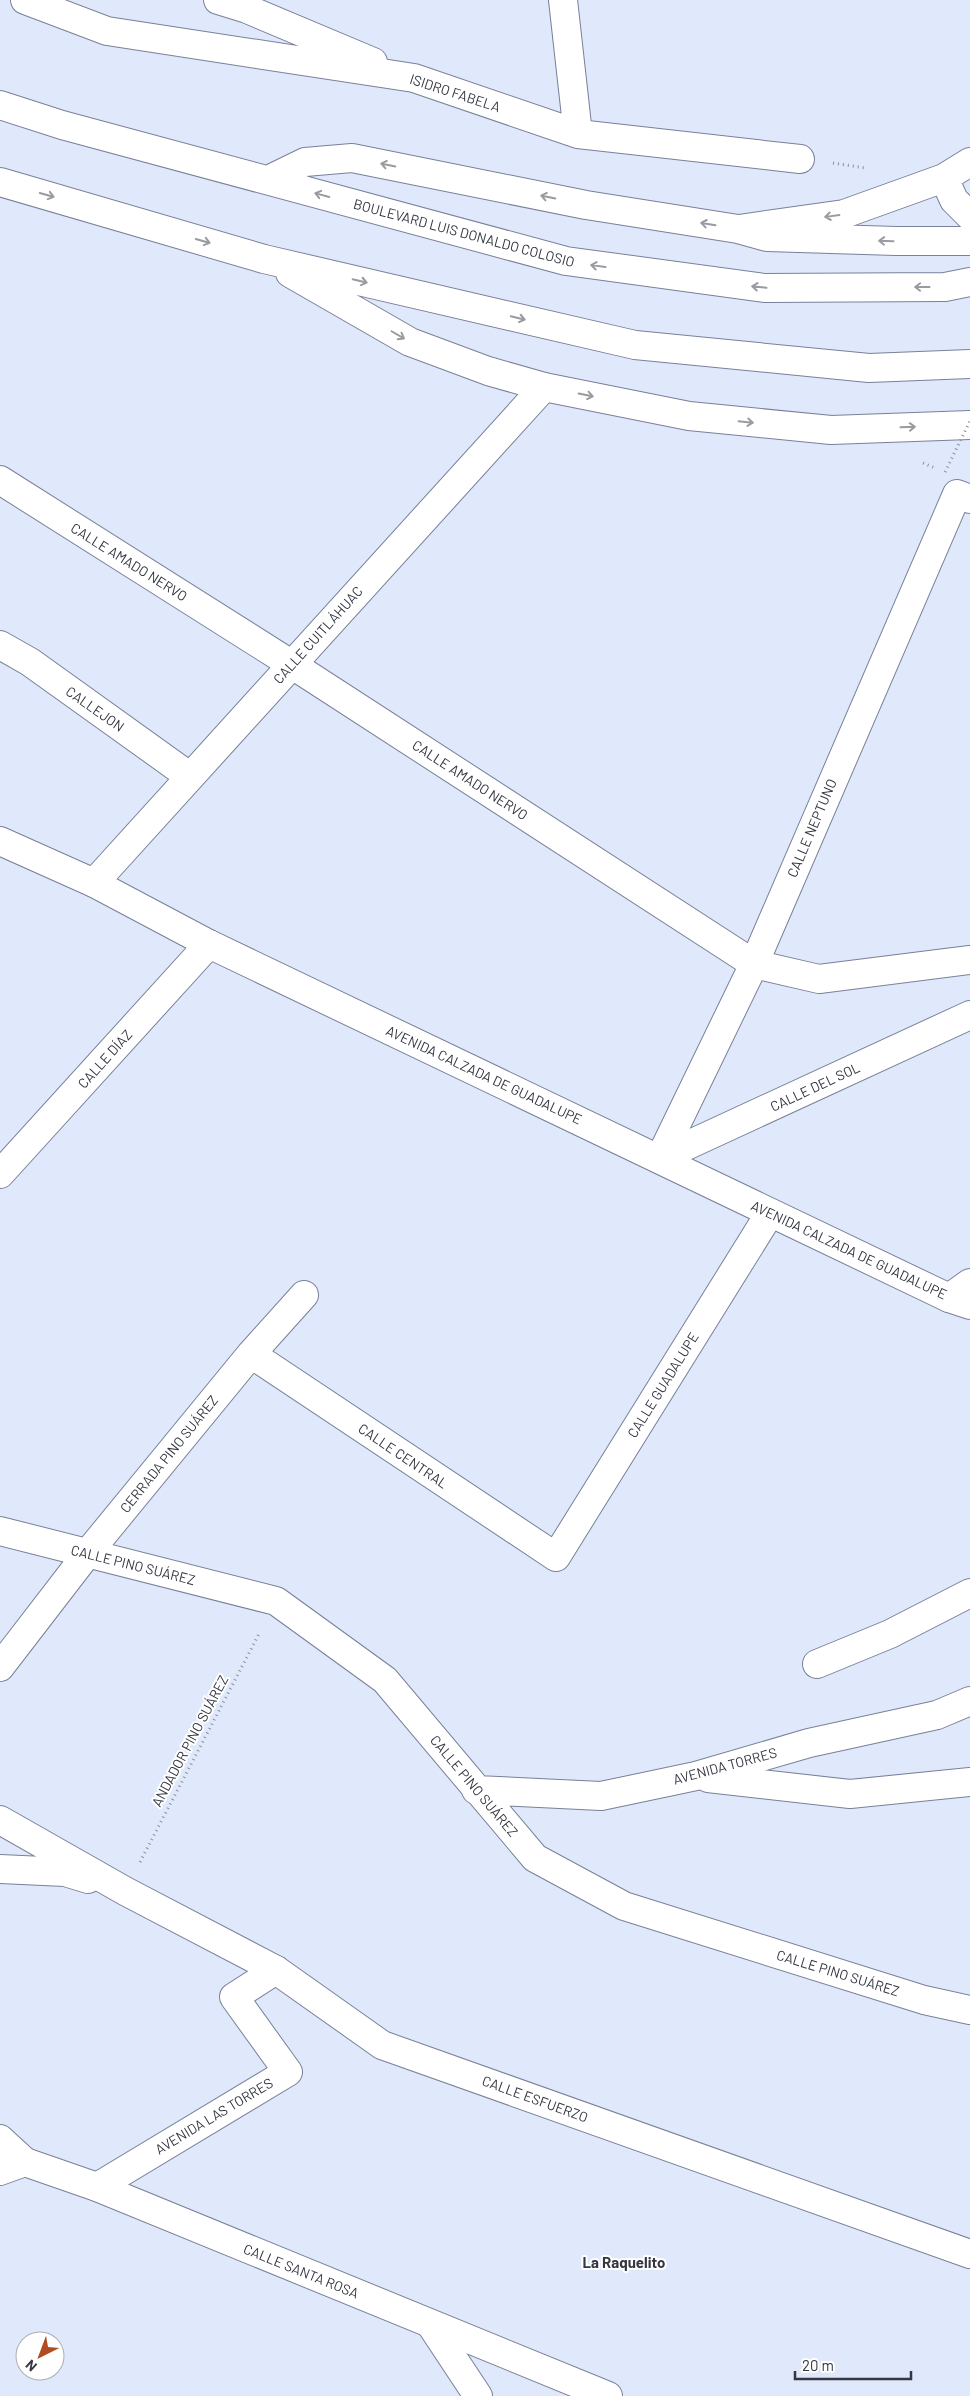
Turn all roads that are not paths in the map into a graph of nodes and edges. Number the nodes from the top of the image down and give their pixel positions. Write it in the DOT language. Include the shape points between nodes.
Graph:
graph roads {
  1 [pos="25,0"];
  2 [pos="218,0"];
  3 [pos="563,0"];
  4 [pos="247,5"];
  5 [pos="414,78"];
  6 [pos="0,104"];
  7 [pos="578,134"];
  8 [pos="800,159"];
  9 [pos="970,162"];
  10 [pos="944,178"];
  11 [pos="268,180"];
  12 [pos="0,182"];
  13 [pos="970,216"];
  14 [pos="738,229"];
  15 [pos="970,240"];
  16 [pos="264,259"];
  17 [pos="970,282"];
  18 [pos="970,364"];
  19 [pos="544,387"];
  20 [pos="970,425"];
  21 [pos="0,480"];
  22 [pos="957,488"];
  23 [pos="0,645"];
  24 [pos="291,664"];
  25 [pos="189,776"];
  26 [pos="0,841"];
  27 [pos="94,883"];
  28 [pos="209,944"];
  29 [pos="970,960"];
  30 [pos="754,964"];
  31 [pos="970,1015"];
  32 [pos="660,1158"];
  33 [pos="0,1174"];
  34 [pos="770,1213"];
  35 [pos="304,1295"];
  36 [pos="963,1295"];
  37 [pos="251,1354"];
  38 [pos="0,1531"];
  39 [pos="87,1554"];
  40 [pos="556,1557"];
  41 [pos="970,1593"];
  42 [pos="817,1664"];
  43 [pos="0,1667"];
  44 [pos="970,1701"];
  45 [pos="696,1776"];
  46 [pos="970,1782"];
  47 [pos="476,1790"];
  48 [pos="0,1820"];
  49 [pos="0,1869"];
  50 [pos="125,1891"];
  51 [pos="276,1970"];
  52 [pos="970,1998"];
  53 [pos="924,2000"];
  54 [pos="970,2010"];
  55 [pos="0,2139"];
  56 [pos="13,2167"];
  57 [pos="97,2187"];
  58 [pos="970,2254"];
  59 [pos="431,2324"];
  60 [pos="478,2396"];
  61 [pos="608,2396"];
  1 -- 5 [label="main road, ISIDRO FABELA" via="107,31"];
  2 -- 4 [label="main road"];
  3 -- 7 [label="main road"];
  4 -- 5 [label="main road"];
  5 -- 7 [label="main road, ISIDRO FABELA"];
  6 -- 11 [label="main road, BOULEVARD LUIS DONALDO COLOSIO" via="62,125"];
  7 -- 8 [label="main road, ISIDRO FABELA"];
  9 -- 10 [label="main road"];
  10 -- 13 [label="main road" via="954,200"];
  10 -- 14 [label="main road, one-way" via="844,214"];
  14 -- 11 [label="main road, one-way" via="586,205 352,158 305,162"];
  17 -- 11 [label="main road, BOULEVARD LUIS DONALDO COLOSIO, one-way" via="945,287 764,288 566,262"];
  12 -- 16 [label="main road, one-way"];
  15 -- 14 [label="main road, one-way" via="767,237"];
  16 -- 18 [label="main road, one-way" via="635,345 869,368"];
  16 -- 19 [label="main road, one-way" via="410,342 488,371"];
  19 -- 20 [label="main road, one-way" via="689,416 831,430"];
  19 -- 24 [label="main road, CALLE CUITLÁHUAC"];
  21 -- 24 [label="main road, CALLE AMADO NERVO"];
  22 -- 30 [label="main road, CALLE NEPTUNO"];
  23 -- 25 [label="main road, CALLEJON" via="30,662"];
  24 -- 25 [label="main road, CALLE CUITLÁHUAC"];
  24 -- 30 [label="main road, CALLE AMADO NERVO"];
  25 -- 27 [label="main road, CALLE CUITLÁHUAC"];
  26 -- 27 [label="main road, AVENIDA CALZADA DE GUADALUPE"];
  27 -- 28 [label="main road, AVENIDA CALZADA DE GUADALUPE"];
  28 -- 32 [label="main road, AVENIDA CALZADA DE GUADALUPE"];
  28 -- 33 [label="main road, CALLE DÍAZ"];
  29 -- 30 [label="main road, CALLE AMADO NERVO" via="819,979"];
  30 -- 32 [label="main road, CALLE NEPTUNO"];
  31 -- 32 [label="main road, CALLE DEL SOL"];
  32 -- 34 [label="main road, AVENIDA CALZADA DE GUADALUPE"];
  34 -- 36 [label="main road, AVENIDA CALZADA DE GUADALUPE"];
  34 -- 40 [label="main road, CALLE GUADALUPE"];
  35 -- 37 [label="main road, CERRADA PINO SUÁREZ"];
  37 -- 39 [label="main road, CERRADA PINO SUÁREZ"];
  37 -- 40 [label="main road, CALLE CENTRAL"];
  38 -- 39 [label="main road, CALLE PINO SUÁREZ"];
  39 -- 43 [label="main road, CERRADA PINO SUÁREZ"];
  39 -- 47 [label="main road, CALLE PINO SUÁREZ" via="276,1601 385,1680"];
  41 -- 42 [label="main road" via="890,1634"];
  44 -- 45 [label="main road, AVENIDA TORRES" via="937,1715 809,1742"];
  45 -- 46 [label="main road" via="850,1794"];
  45 -- 47 [label="main road, AVENIDA TORRES" via="601,1796"];
  47 -- 53 [label="main road, CALLE PINO SUÁREZ" via="535,1858 624,1906"];
  48 -- 50 [label="main road"];
  49 -- 50 [label="main road" via="65,1872"];
  50 -- 51 [label="main road, CALLE ESFUERZO"];
  51 -- 57 [label="main road, AVENIDA LAS TORRES" via="234,1997 288,2072"];
  51 -- 58 [label="main road, CALLE ESFUERZO" via="382,2045"];
  52 -- 53 [label="main road"];
  53 -- 54 [label="main road, CALLE PINO SUÁREZ"];
  55 -- 56 [label="main road, CALLE SANTA ROSA"];
  56 -- 57 [label="main road, CALLE SANTA ROSA"];
  57 -- 59 [label="main road, CALLE SANTA ROSA"];
  59 -- 60 [label="main road"];
  59 -- 61 [label="main road, CALLE SANTA ROSA"];
}
